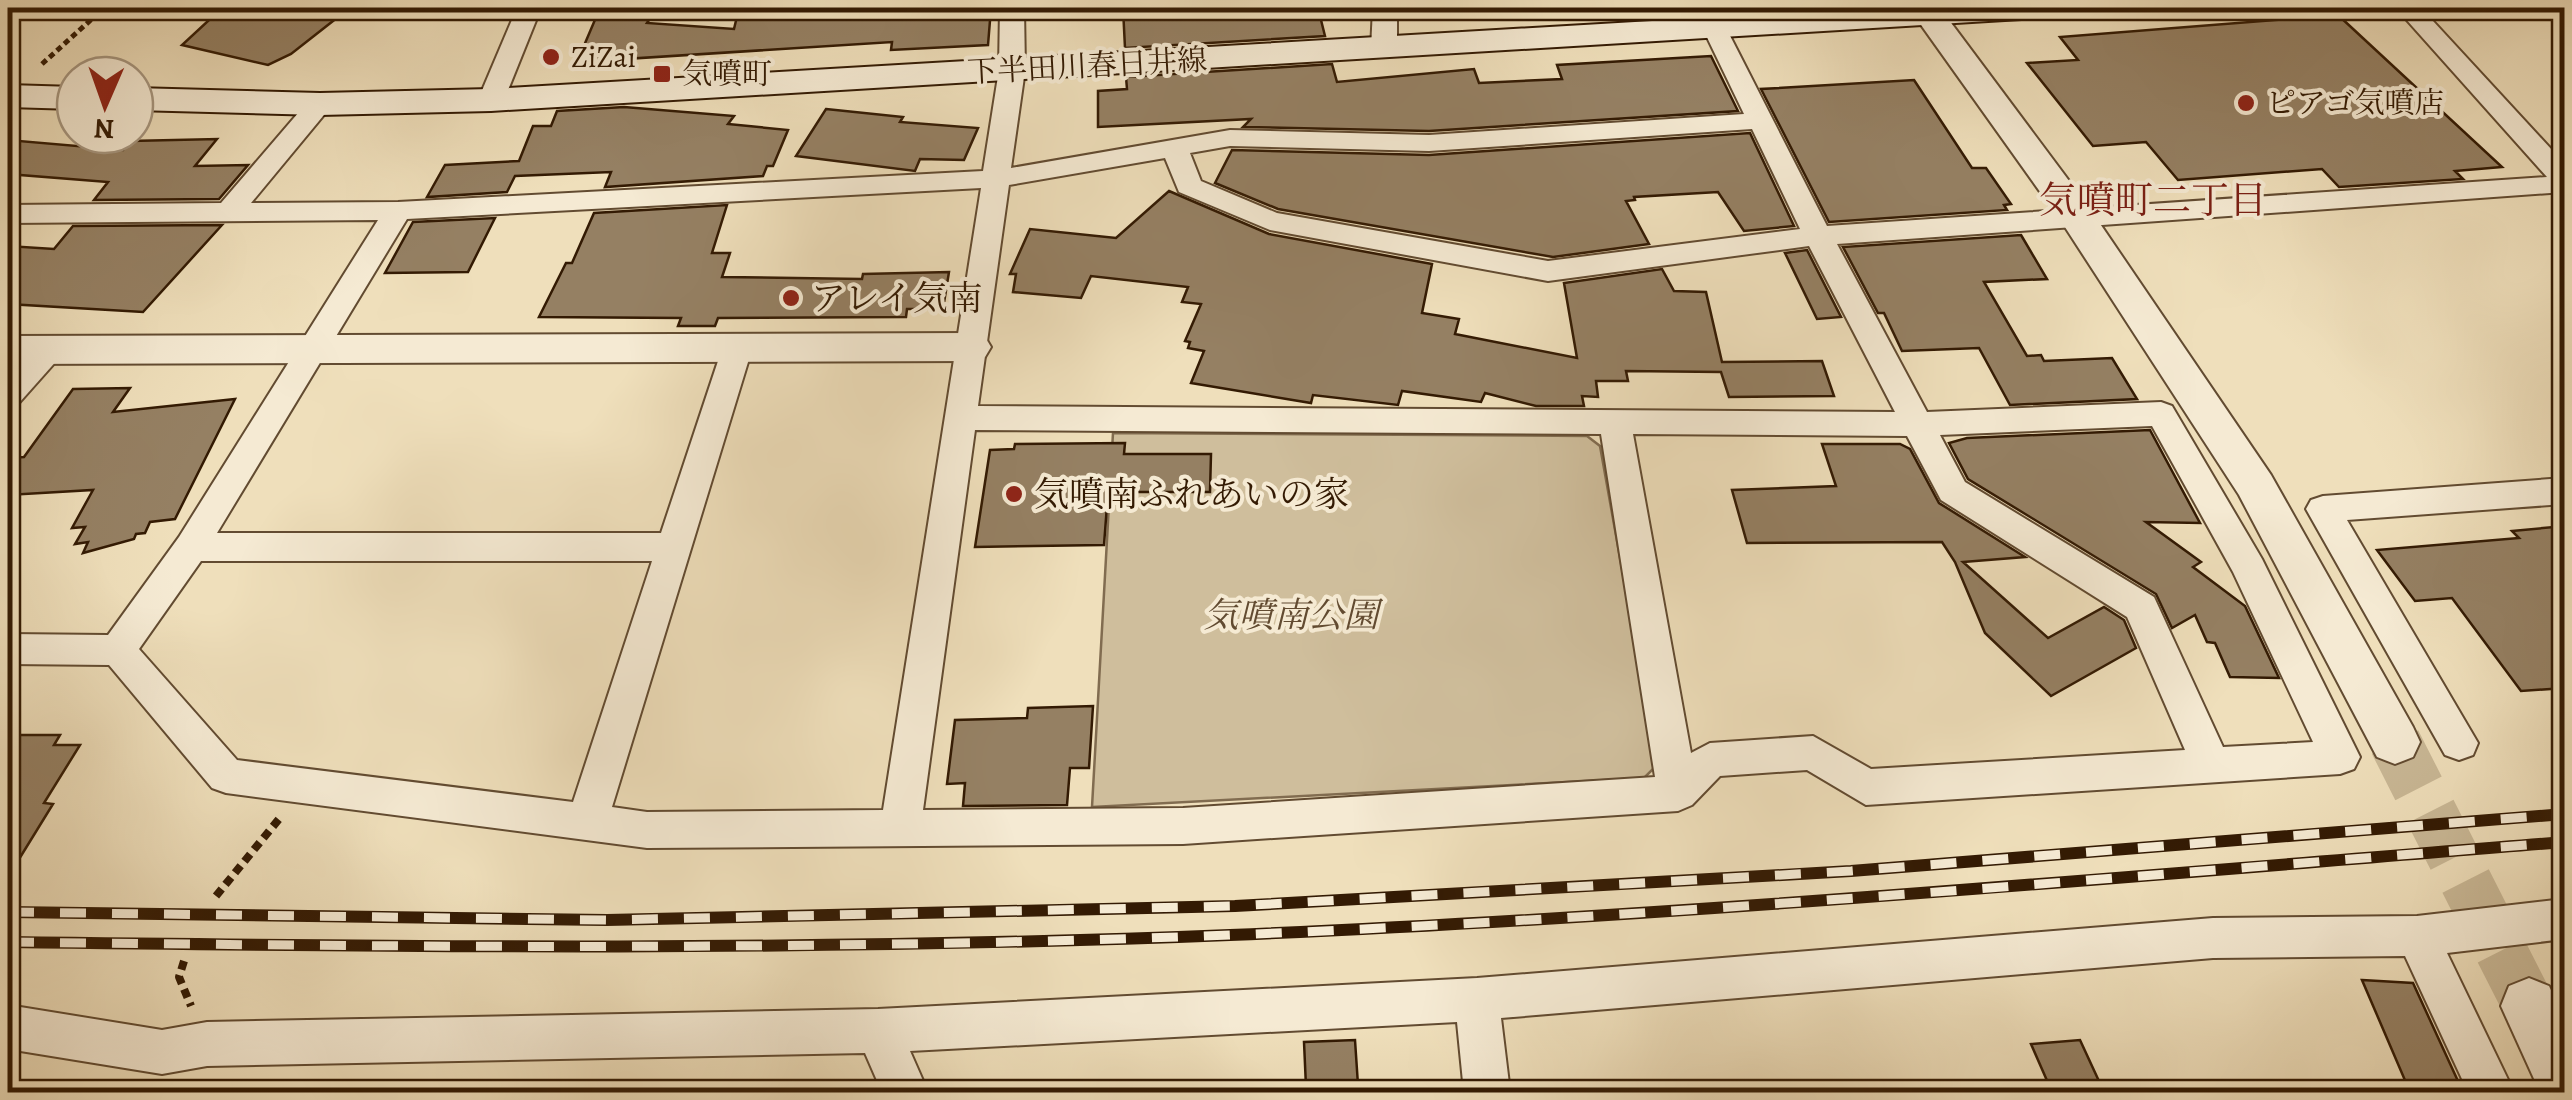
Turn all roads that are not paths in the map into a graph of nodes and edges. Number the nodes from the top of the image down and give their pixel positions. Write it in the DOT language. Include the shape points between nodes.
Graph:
graph roads {
  1 [pos="529,8"];
  2 [pos="1012,8"];
  3 [pos="1385,8"];
  4 [pos="2039,8"];
  5 [pos="2408,8"];
  6 [pos="1928,11"];
  7 [pos="1715,30"];
  8 [pos="1384,48"];
  9 [pos="1012,70"];
  10 [pos="20,84"];
  11 [pos="55,93"];
  12 [pos="155,100"];
  13 [pos="491,100"];
  14 [pos="320,104"];
  15 [pos="1758,121"];
  16 [pos="1175,148"];
  17 [pos="997,179"];
  18 [pos="2564,181"];
  19 [pos="398,211"];
  20 [pos="229,212"];
  21 [pos="8,214"];
  22 [pos="2077,217"];
  23 [pos="1818,236"];
  24 [pos="971,347"];
  25 [pos="313,349"];
  26 [pos="737,349"];
  27 [pos="8,350"];
  28 [pos="48,350"];
  29 [pos="8,395"];
  30 [pos="962,418"];
  31 [pos="1615,422"];
  32 [pos="1917,424"];
  33 [pos="2564,491"];
  34 [pos="191,547"];
  35 [pos="673,547"];
  36 [pos="8,649"];
  37 [pos="118,650"];
  38 [pos="2394,742"];
  39 [pos="2459,743"];
  40 [pos="2211,765"];
  41 [pos="1678,793"];
  42 [pos="587,822"];
  43 [pos="900,828"];
  44 [pos="2563,922"];
  45 [pos="2418,936"];
  46 [pos="1477,999"];
  47 [pos="2529,1006"];
  48 [pos="8,1027"];
  49 [pos="878,1031"];
  50 [pos="2564,1078"];
  51 [pos="905,1092"];
  52 [pos="1487,1092"];
  53 [pos="2491,1092"];
  1 -- 13 [label="street"];
  2 -- 9 [label="street"];
  3 -- 8 [label="street"];
  4 -- 6 [label="main road, 下半田川春日井線"];
  5 -- 18 [label="street"];
  6 -- 7 [label="main road, 下半田川春日井線"];
  6 -- 22 [label="street"];
  7 -- 8 [label="main road, 下半田川春日井線"];
  7 -- 15 [label="street"];
  8 -- 9 [label="main road, 下半田川春日井線"];
  9 -- 13 [label="main road, 下半田川春日井線"];
  9 -- 17 [label="street"];
  10 -- 11 [label="main road"];
  12 -- 14 [label="main road, 下半田川春日井線"];
  13 -- 14 [label="main road, 下半田川春日井線"];
  14 -- 20 [label="street"];
  15 -- 16 [label="street" via="1428,144 1230,138"];
  15 -- 23 [label="street"];
  16 -- 17 [label="street"];
  16 -- 23 [label="street" via="1189,186 1270,221 1548,270"];
  17 -- 19 [label="street"];
  17 -- 24 [label="street"];
  18 -- 22 [label="street"];
  19 -- 20 [label="street"];
  19 -- 25 [label="street"];
  20 -- 21 [label="street"];
  22 -- 23 [label="street"];
  22 -- 38 [label="street" via="2256,486"];
  23 -- 32 [label="street"];
  24 -- 26 [label="street"];
  24 -- 30 [label="street"];
  25 -- 26 [label="street"];
  25 -- 28 [label="street"];
  25 -- 34 [label="street"];
  26 -- 35 [label="street"];
  27 -- 28 [label="street"];
  28 -- 29 [label="street"];
  30 -- 31 [label="street"];
  30 -- 43 [label="street"];
  31 -- 32 [label="street"];
  31 -- 41 [label="street"];
  32 -- 40 [label="street" via="1953,492 2141,607"];
  32 -- 40 [label="street" via="2160,414 2248,569 2340,757"];
  33 -- 39 [label="street" via="2324,509"];
  34 -- 35 [label="street"];
  34 -- 37 [label="street"];
  35 -- 42 [label="street"];
  36 -- 37 [label="street"];
  37 -- 42 [label="street" via="226,776"];
  40 -- 41 [label="street" via="1866,787 1813,753 1710,760"];
  41 -- 43 [label="street" via="1183,826"];
  42 -- 43 [label="street" via="647,830"];
  44 -- 45 [label="street"];
  45 -- 46 [label="street" via="2213,938"];
  45 -- 53 [label="street"];
  46 -- 49 [label="street"];
  46 -- 52 [label="street"];
  47 -- 50 [label="street"];
  48 -- 49 [label="street" via="162,1052 206,1044"];
  49 -- 51 [label="street"];
}
